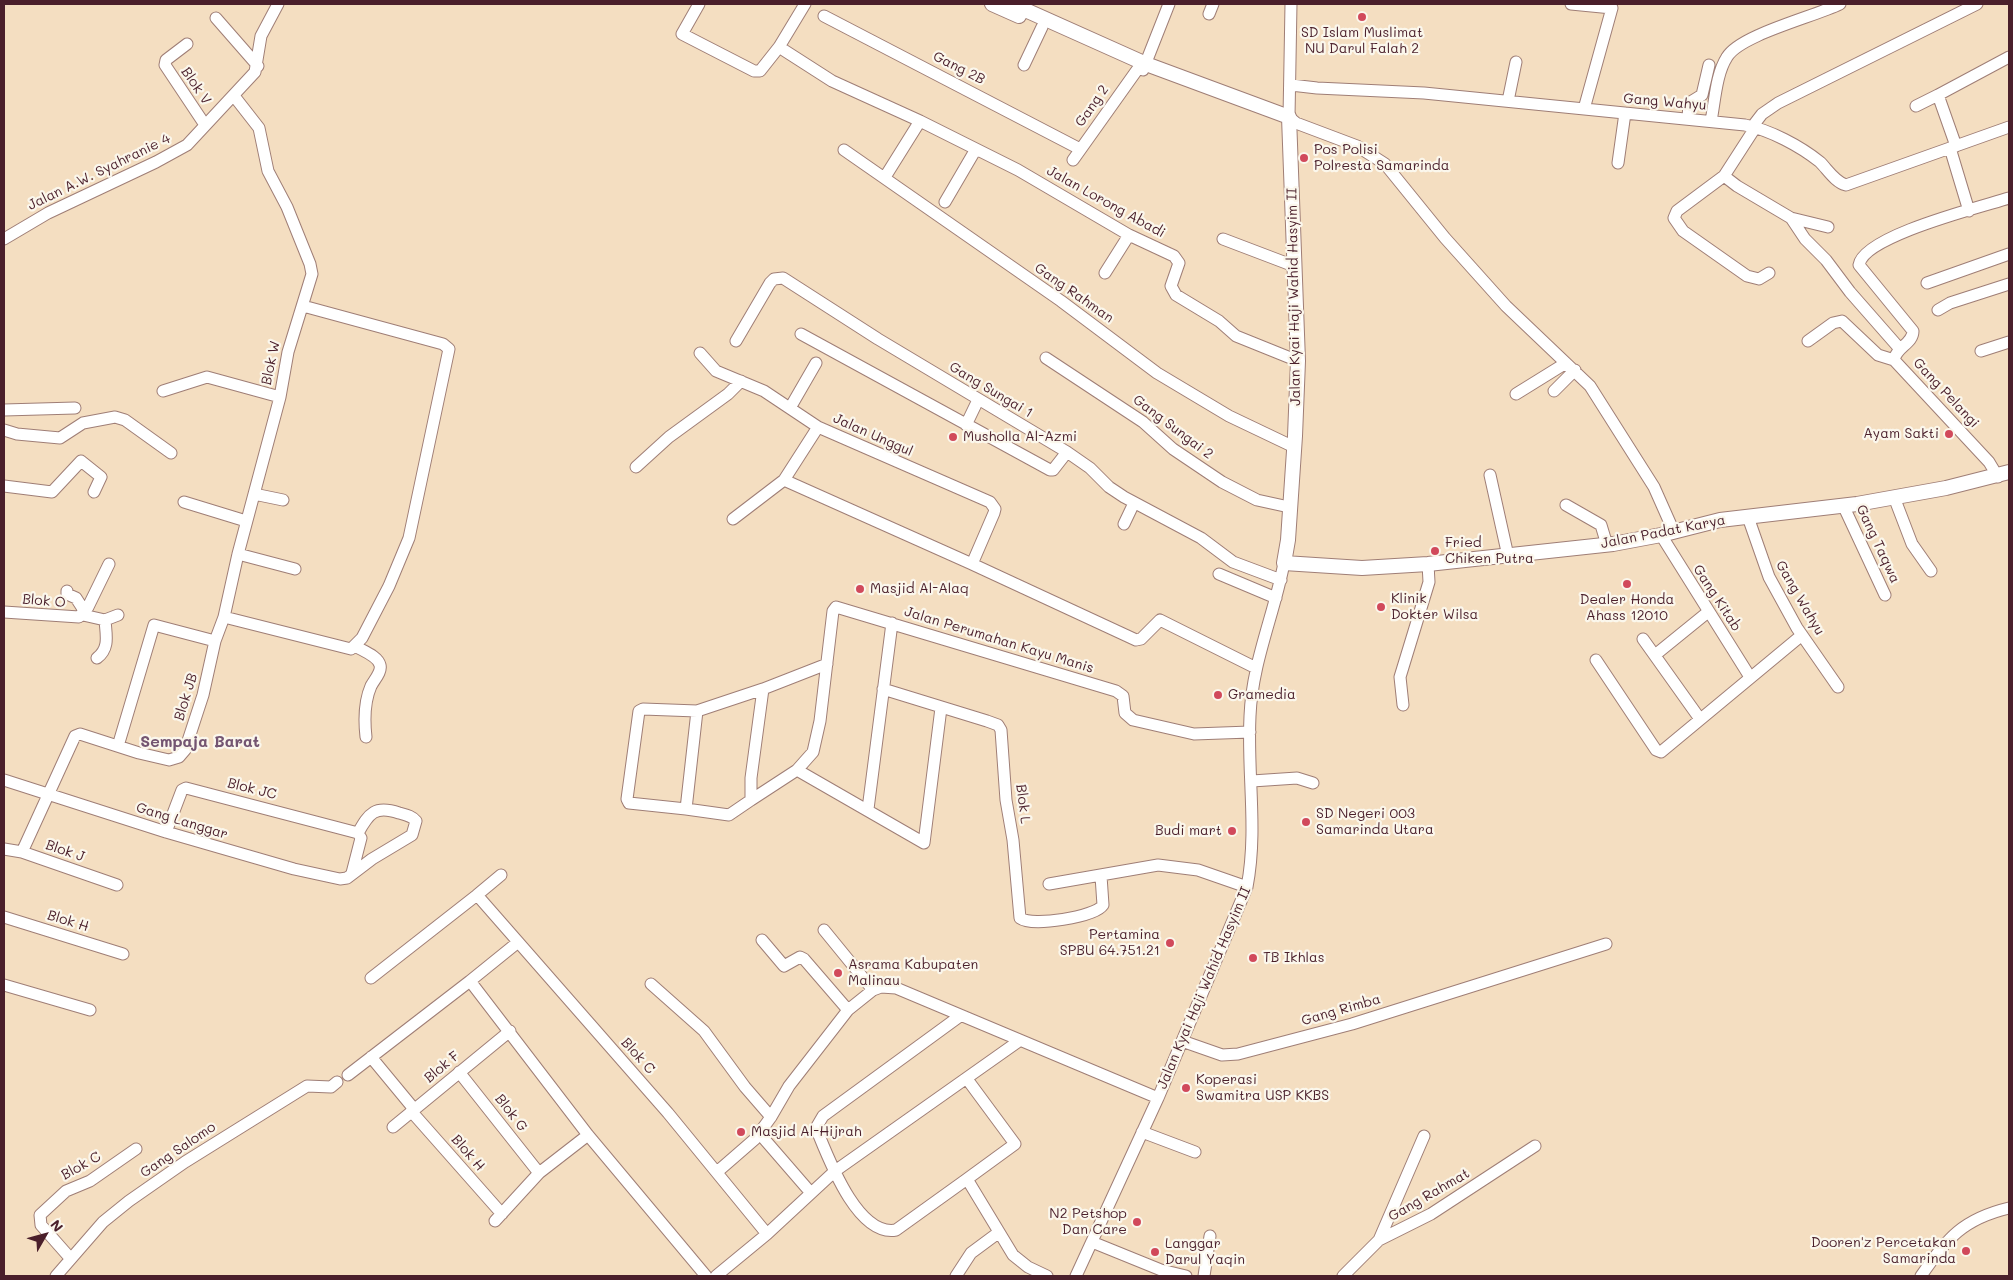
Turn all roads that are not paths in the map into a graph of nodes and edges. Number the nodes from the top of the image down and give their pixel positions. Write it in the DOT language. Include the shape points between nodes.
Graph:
graph roads {
  1 [pos="278,4"];
  2 [pos="699,4"];
  3 [pos="805,4"];
  4 [pos="992,4"];
  5 [pos="1012,4"];
  6 [pos="1169,4"];
  7 [pos="1291,4"];
  8 [pos="1571,4"];
  9 [pos="1840,4"];
  10 [pos="1977,4"];
  11 [pos="1612,6"];
  12 [pos="824,16"];
  13 [pos="216,18"];
  14 [pos="1042,28"];
  15 [pos="187,44"];
  16 [pos="779,46"];
  17 [pos="2009,58"];
  18 [pos="1516,62"];
  19 [pos="1024,65"];
  20 [pos="1709,65"];
  21 [pos="258,66"];
  22 [pos="1142,68"];
  23 [pos="1291,85"];
  24 [pos="1938,95"];
  25 [pos="234,96"];
  26 [pos="1508,101"];
  27 [pos="1916,106"];
  28 [pos="1584,109"];
  29 [pos="1625,113"];
  30 [pos="1688,119"];
  31 [pos="920,120"];
  32 [pos="1711,121"];
  33 [pos="1291,122"];
  34 [pos="205,125"];
  35 [pos="1753,127"];
  36 [pos="2009,127"];
  37 [pos="1953,147"];
  38 [pos="976,149"];
  39 [pos="1080,149"];
  40 [pos="844,150"];
  41 [pos="1073,160"];
  42 [pos="1618,163"];
  43 [pos="1724,176"];
  44 [pos="885,178"];
  45 [pos="2009,198"];
  46 [pos="945,202"];
  47 [pos="1970,211"];
  48 [pos="1791,218"];
  49 [pos="1828,228"];
  50 [pos="1130,235"];
  51 [pos="4,238"];
  52 [pos="1223,239"];
  53 [pos="2009,254"];
  54 [pos="1294,266"];
  55 [pos="1106,273"];
  56 [pos="1769,273"];
  57 [pos="1927,283"];
  58 [pos="2009,284"];
  59 [pos="303,306"];
  60 [pos="1938,310"];
  61 [pos="801,334"];
  62 [pos="736,341"];
  63 [pos="1808,341"];
  64 [pos="2009,342"];
  65 [pos="1900,348"];
  66 [pos="1981,351"];
  67 [pos="700,353"];
  68 [pos="1046,358"];
  69 [pos="1894,360"];
  70 [pos="1298,361"];
  71 [pos="816,363"];
  72 [pos="1570,367"];
  73 [pos="740,382"];
  74 [pos="163,391"];
  75 [pos="1554,392"];
  76 [pos="1516,394"];
  77 [pos="280,397"];
  78 [pos="978,400"];
  79 [pos="74,408"];
  80 [pos="790,408"];
  81 [pos="4,410"];
  82 [pos="966,425"];
  83 [pos="818,427"];
  84 [pos="4,430"];
  85 [pos="1294,448"];
  86 [pos="1067,452"];
  87 [pos="171,453"];
  88 [pos="636,467"];
  89 [pos="2003,474"];
  90 [pos="1490,475"];
  91 [pos="784,480"];
  92 [pos="4,486"];
  93 [pos="94,492"];
  94 [pos="254,494"];
  95 [pos="1894,497"];
  96 [pos="284,500"];
  97 [pos="184,502"];
  98 [pos="1134,503"];
  99 [pos="1566,504"];
  100 [pos="1843,506"];
  101 [pos="1289,507"];
  102 [pos="1748,517"];
  103 [pos="733,519"];
  104 [pos="246,521"];
  105 [pos="1124,524"];
  106 [pos="1667,534"];
  107 [pos="1607,545"];
  108 [pos="238,554"];
  109 [pos="1508,556"];
  110 [pos="109,564"];
  111 [pos="972,564"];
  112 [pos="1284,564"];
  113 [pos="1428,564"];
  114 [pos="295,569"];
  115 [pos="1931,571"];
  116 [pos="1219,574"];
  117 [pos="1281,580"];
  118 [pos="66,591"];
  119 [pos="1885,596"];
  120 [pos="1276,598"];
  121 [pos="4,612"];
  122 [pos="1708,612"];
  123 [pos="84,613"];
  124 [pos="118,615"];
  125 [pos="224,617"];
  126 [pos="105,620"];
  127 [pos="892,623"];
  128 [pos="1802,635"];
  129 [pos="1643,639"];
  130 [pos="215,645"];
  131 [pos="355,646"];
  132 [pos="1655,655"];
  133 [pos="97,658"];
  134 [pos="1596,660"];
  135 [pos="827,664"];
  136 [pos="1256,668"];
  137 [pos="1750,677"];
  138 [pos="1838,687"];
  139 [pos="883,688"];
  140 [pos="763,689"];
  141 [pos="1404,705"];
  142 [pos="941,708"];
  143 [pos="697,711"];
  144 [pos="1700,719"];
  145 [pos="1250,732"];
  146 [pos="366,737"];
  147 [pos="118,746"];
  148 [pos="798,770"];
  149 [pos="4,780"];
  150 [pos="1252,781"];
  151 [pos="1313,783"];
  152 [pos="48,794"];
  153 [pos="751,800"];
  154 [pos="686,809"];
  155 [pos="868,809"];
  156 [pos="166,832"];
  157 [pos="358,833"];
  158 [pos="4,849"];
  159 [pos="22,852"];
  160 [pos="352,873"];
  161 [pos="501,875"];
  162 [pos="1101,876"];
  163 [pos="1049,884"];
  164 [pos="117,885"];
  165 [pos="1248,887"];
  166 [pos="480,898"];
  167 [pos="4,917"];
  168 [pos="824,930"];
  169 [pos="762,940"];
  170 [pos="517,943"];
  171 [pos="1606,944"];
  172 [pos="123,954"];
  173 [pos="371,978"];
  174 [pos="470,981"];
  175 [pos="651,984"];
  176 [pos="4,985"];
  177 [pos="873,990"];
  178 [pos="90,1010"];
  179 [pos="848,1010"];
  180 [pos="960,1016"];
  181 [pos="510,1031"];
  182 [pos="1019,1041"];
  183 [pos="1182,1041"];
  184 [pos="371,1057"];
  185 [pos="459,1072"];
  186 [pos="348,1076"];
  187 [pos="967,1079"];
  188 [pos="337,1082"];
  189 [pos="1158,1098"];
  190 [pos="413,1110"];
  191 [pos="772,1117"];
  192 [pos="392,1127"];
  193 [pos="1142,1132"];
  194 [pos="759,1133"];
  195 [pos="588,1134"];
  196 [pos="1424,1136"];
  197 [pos="1535,1146"];
  198 [pos="136,1149"];
  199 [pos="1195,1152"];
  200 [pos="834,1171"];
  201 [pos="717,1172"];
  202 [pos="539,1173"];
  203 [pos="967,1179"];
  204 [pos="811,1194"];
  205 [pos="2009,1208"];
  206 [pos="998,1233"];
  207 [pos="767,1234"];
  208 [pos="1210,1236"];
  209 [pos="1379,1240"];
  210 [pos="1092,1242"];
  211 [pos="71,1258"];
  212 [pos="56,1276"];
  213 [pos="706,1276"];
  214 [pos="716,1276"];
  215 [pos="956,1276"];
  216 [pos="1047,1276"];
  217 [pos="1076,1276"];
  218 [pos="1186,1276"];
  219 [pos="1204,1276"];
  220 [pos="1343,1276"];
  221 [pos="1921,1276"];
  1 -- 21 [label="street, Jalan A.W. Syahranie 4" via="262,36"];
  2 -- 16 [label="street" via="682,34 754,71 764,68"];
  3 -- 16 [label="street"];
  4 -- 14 [label="main road"];
  5 -- 22 [label="main road"];
  6 -- 22 [label="street, Gang 2"];
  7 -- 23 [label="street"];
  8 -- 11 [label="street"];
  9 -- 32 [label="street" via="1750,38 1732,51 1722,70"];
  10 -- 35 [label="street" via="1778,103 1762,114"];
  11 -- 28 [label="street"];
  12 -- 39 [label="street, Gang 2B"];
  13 -- 21 [label="street"];
  14 -- 19 [label="street"];
  14 -- 22 [label="main road"];
  15 -- 34 [label="street, Blok V" via="166,60 165,65"];
  16 -- 31 [label="street, Jalan Lorong Abadi" via="832,80"];
  17 -- 24 [label="street"];
  18 -- 26 [label="street"];
  20 -- 30 [label="street" via="1704,90 1699,99 1689,103"];
  21 -- 25 [label="street, Jalan A.W. Syahranie 4"];
  22 -- 33 [label="main road"];
  22 -- 39 [label="street, Gang 2"];
  23 -- 26 [label="street, Gang Wahyu"];
  23 -- 33 [label="street"];
  24 -- 27 [label="street"];
  24 -- 37 [label="street"];
  25 -- 34 [label="street, Jalan A.W. Syahranie 4"];
  25 -- 59 [label="street, Blok W" via="258,128 268,171 287,206 310,264 310,284"];
  26 -- 28 [label="street, Gang Wahyu"];
  28 -- 29 [label="street, Gang Wahyu"];
  29 -- 30 [label="street, Gang Wahyu"];
  29 -- 42 [label="street"];
  30 -- 32 [label="street, Gang Wahyu"];
  31 -- 38 [label="street, Jalan Lorong Abadi"];
  31 -- 44 [label="street"];
  32 -- 35 [label="street, Gang Wahyu"];
  33 -- 54 [label="main road, Jalan Kyai Haji Wahid Hasyim II"];
  33 -- 72 [label="street, Gang Kitab" via="1357,146 1385,164 1506,306"];
  34 -- 51 [label="street, Jalan A.W. Syahranie 4" via="187,145 173,153 48,213"];
  35 -- 37 [label="street, Gang Wahyu" via="1809,154 1846,185"];
  35 -- 43 [label="street"];
  36 -- 37 [label="street, Gang Wahyu"];
  37 -- 47 [label="street"];
  38 -- 46 [label="street"];
  38 -- 50 [label="street, Jalan Lorong Abadi"];
  39 -- 41 [label="street, Gang 2"];
  40 -- 44 [label="street, Gang Rahman"];
  43 -- 48 [label="street"];
  43 -- 56 [label="street" via="1677,211 1674,218 1683,230 1747,276 1759,279"];
  44 -- 85 [label="street, Gang Rahman" via="1061,301 1157,374 1229,416"];
  45 -- 47 [label="street"];
  47 -- 65 [label="street, Gang Pelangi" via="1896,234 1860,261 1861,270 1913,331 1912,337"];
  48 -- 49 [label="street"];
  48 -- 65 [label="street" via="1805,239"];
  50 -- 55 [label="street"];
  50 -- 70 [label="street, Jalan Lorong Abadi" via="1177,259 1171,286 1176,295 1236,336"];
  52 -- 54 [label="street"];
  53 -- 57 [label="street"];
  54 -- 70 [label="main road, Jalan Kyai Haji Wahid Hasyim II"];
  58 -- 60 [label="street"];
  59 -- 77 [label="street, Blok W" via="288,352"];
  59 -- 131 [label="street" via="443,344 449,352 409,538 389,586"];
  61 -- 82 [label="street"];
  62 -- 78 [label="street, Gang Sungai 1" via="770,283 783,278"];
  63 -- 69 [label="street" via="1833,323 1842,321 1878,355"];
  64 -- 66 [label="street"];
  65 -- 69 [label="street, Gang Pelangi"];
  67 -- 73 [label="street" via="716,371"];
  68 -- 101 [label="street, Gang Sungai 2" via="1130,413 1173,449 1222,482 1257,500"];
  69 -- 89 [label="street, Gang Pelangi"];
  70 -- 85 [label="main road, Jalan Kyai Haji Wahid Hasyim II"];
  71 -- 80 [label="street"];
  72 -- 75 [label="street"];
  72 -- 76 [label="street"];
  72 -- 106 [label="street, Gang Kitab" via="1596,393 1646,472"];
  73 -- 80 [label="street" via="764,391"];
  73 -- 88 [label="street"];
  74 -- 77 [label="street" via="207,377"];
  77 -- 94 [label="street, Blok W"];
  78 -- 82 [label="street"];
  78 -- 86 [label="street, Gang Sungai 1"];
  79 -- 81 [label="street"];
  80 -- 83 [label="street"];
  82 -- 86 [label="street" via="1050,470"];
  83 -- 91 [label="street, Jalan Unggul"];
  83 -- 111 [label="street, Jalan Unggul" via="990,502 995,508 994,513"];
  84 -- 87 [label="street" via="60,438 83,423 115,417 125,420"];
  85 -- 101 [label="main road, Jalan Kyai Haji Wahid Hasyim II"];
  86 -- 98 [label="street, Gang Sungai 1"];
  89 -- 95 [label="main road, Jalan Padat Karya"];
  90 -- 109 [label="street"];
  91 -- 103 [label="street, Jalan Unggul"];
  91 -- 111 [label="street"];
  92 -- 93 [label="street" via="52,492 81,461 101,477"];
  94 -- 96 [label="street"];
  94 -- 104 [label="street, Blok W"];
  95 -- 100 [label="main road, Jalan Padat Karya"];
  95 -- 115 [label="street" via="1912,544"];
  97 -- 104 [label="street"];
  98 -- 105 [label="street"];
  98 -- 117 [label="street, Gang Sungai 1" via="1201,538 1233,562"];
  99 -- 107 [label="street" via="1601,525"];
  100 -- 102 [label="main road, Jalan Padat Karya"];
  100 -- 119 [label="street, Gang Taqwa"];
  101 -- 112 [label="main road, Jalan Kyai Haji Wahid Hasyim II"];
  102 -- 106 [label="main road, Jalan Padat Karya" via="1701,523"];
  102 -- 128 [label="street, Gang Wahyu" via="1765,568"];
  104 -- 108 [label="street, Blok W"];
  106 -- 107 [label="main road, Jalan Padat Karya"];
  106 -- 122 [label="street, Gang Kitab"];
  107 -- 109 [label="main road, Jalan Padat Karya"];
  108 -- 114 [label="street"];
  108 -- 125 [label="street, Blok W"];
  109 -- 113 [label="main road, Jalan Padat Karya"];
  110 -- 123 [label="street, Blok O"];
  111 -- 136 [label="street" via="1136,640 1141,640 1160,620"];
  112 -- 113 [label="main road, Jalan Padat Karya" via="1342,568"];
  112 -- 117 [label="street, Jalan Kyai Haji Wahid Hasyim II"];
  113 -- 141 [label="street" via="1429,582 1400,677"];
  116 -- 120 [label="street"];
  117 -- 120 [label="street, Jalan Kyai Haji Wahid Hasyim II"];
  118 -- 123 [label="street" via="79,602"];
  120 -- 136 [label="street, Jalan Kyai Haji Wahid Hasyim II"];
  121 -- 123 [label="street, Blok O" via="75,618"];
  122 -- 132 [label="street"];
  122 -- 137 [label="street, Gang Kitab"];
  123 -- 126 [label="street"];
  124 -- 126 [label="street"];
  125 -- 130 [label="street, Blok W"];
  125 -- 131 [label="street" via="351,649"];
  126 -- 133 [label="street" via="106,644 104,652"];
  127 -- 135 [label="street, Jalan Perumahan Kayu Manis" via="836,607"];
  127 -- 139 [label="street"];
  127 -- 145 [label="street, Jalan Perumahan Kayu Manis" via="1120,693 1125,700 1127,716 1133,720 1194,734"];
  128 -- 137 [label="street"];
  128 -- 138 [label="street, Gang Wahyu"];
  129 -- 132 [label="street"];
  130 -- 147 [label="street, Blok JB" via="203,695 183,753 169,760"];
  130 -- 147 [label="street" via="154,625"];
  131 -- 146 [label="street" via="376,658 380,664 366,700"];
  132 -- 144 [label="street"];
  134 -- 144 [label="street" via="1658,752 1670,747"];
  135 -- 140 [label="street"];
  135 -- 148 [label="street, Jalan Perumahan Kayu Manis" via="813,752"];
  136 -- 145 [label="street, Jalan Kyai Haji Wahid Hasyim II"];
  137 -- 144 [label="street"];
  139 -- 142 [label="street"];
  139 -- 155 [label="street"];
  140 -- 143 [label="street"];
  140 -- 153 [label="street"];
  142 -- 155 [label="street" via="924,843"];
  142 -- 162 [label="street, Blok L" via="992,723 1002,737 1020,918 1047,921 1099,910 1103,905"];
  143 -- 154 [label="street"];
  143 -- 154 [label="street, Jalan Perumahan Kayu Manis" via="639,711 627,799 632,804"];
  145 -- 150 [label="street, Jalan Kyai Haji Wahid Hasyim II"];
  147 -- 152 [label="street, Blok JB" via="80,734 76,736"];
  148 -- 153 [label="street, Jalan Perumahan Kayu Manis"];
  148 -- 155 [label="street"];
  149 -- 152 [label="street, Gang Langgar"];
  150 -- 151 [label="street" via="1297,778"];
  150 -- 165 [label="street, Jalan Kyai Haji Wahid Hasyim II" via="1254,850"];
  152 -- 156 [label="street, Gang Langgar"];
  152 -- 159 [label="street"];
  153 -- 154 [label="street, Jalan Perumahan Kayu Manis" via="729,815"];
  156 -- 157 [label="street, Blok JC" via="182,790 186,788"];
  156 -- 160 [label="street, Gang Langgar" via="294,869 344,879"];
  157 -- 160 [label="street" via="361,838"];
  157 -- 160 [label="street" via="367,817 378,810 395,811 410,816 416,822 412,835"];
  158 -- 159 [label="street, Blok J"];
  159 -- 164 [label="street, Blok J"];
  161 -- 166 [label="street"];
  162 -- 163 [label="street"];
  162 -- 165 [label="street" via="1158,865 1198,870"];
  165 -- 183 [label="street, Jalan Kyai Haji Wahid Hasyim II"];
  166 -- 170 [label="street, Blok C"];
  166 -- 173 [label="street"];
  167 -- 172 [label="street, Blok H"];
  168 -- 177 [label="street"];
  169 -- 179 [label="street" via="784,966 800,957 804,959"];
  170 -- 174 [label="street"];
  170 -- 201 [label="street, Blok C"];
  171 -- 183 [label="street, Gang Rimba" via="1352,1024 1238,1054 1222,1055"];
  174 -- 181 [label="street"];
  174 -- 184 [label="street"];
  175 -- 191 [label="street" via="704,1031 745,1087"];
  176 -- 178 [label="street"];
  177 -- 179 [label="street"];
  177 -- 180 [label="street" via="896,988"];
  179 -- 191 [label="street" via="789,1086"];
  180 -- 182 [label="street"];
  180 -- 200 [label="street" via="820,1120 816,1128"];
  181 -- 185 [label="street, Blok F"];
  181 -- 195 [label="street"];
  182 -- 187 [label="street"];
  182 -- 189 [label="street"];
  183 -- 189 [label="street, Jalan Kyai Haji Wahid Hasyim II"];
  184 -- 186 [label="street"];
  184 -- 190 [label="street, Blok H"];
  185 -- 190 [label="street, Blok F"];
  185 -- 202 [label="street, Blok G"];
  187 -- 200 [label="street"];
  187 -- 203 [label="street" via="1015,1144"];
  188 -- 211 [label="street, Gang Salomo" via="330,1087 307,1086 185,1162 103,1222"];
  189 -- 193 [label="street, Jalan Kyai Haji Wahid Hasyim II"];
  190 -- 192 [label="street, Blok F"];
  190 -- 202 [label="street, Blok H" via="499,1218"];
  191 -- 194 [label="street"];
  193 -- 199 [label="street"];
  193 -- 210 [label="street, Jalan Kyai Haji Wahid Hasyim II"];
  194 -- 201 [label="street"];
  194 -- 204 [label="street"];
  195 -- 202 [label="street"];
  195 -- 213 [label="street"];
  196 -- 209 [label="street"];
  197 -- 209 [label="street, Gang Rahmat" via="1431,1214"];
  198 -- 211 [label="street, Blok C" via="90,1181 66,1191 40,1216 42,1225"];
  200 -- 203 [label="street" via="864,1217 888,1231 904,1225"];
  200 -- 204 [label="street"];
  201 -- 207 [label="street, Blok C"];
  203 -- 206 [label="street"];
  204 -- 207 [label="street"];
  205 -- 221 [label="street" via="1969,1222 1946,1244"];
  206 -- 215 [label="street" via="971,1253"];
  206 -- 216 [label="street" via="1021,1262"];
  207 -- 214 [label="street"];
  208 -- 219 [label="street"];
  209 -- 220 [label="street, Gang Rahmat"];
  210 -- 217 [label="street, Jalan Kyai Haji Wahid Hasyim II"];
  210 -- 218 [label="street" via="1161,1270"];
  211 -- 212 [label="street, Gang Salomo"];
}
